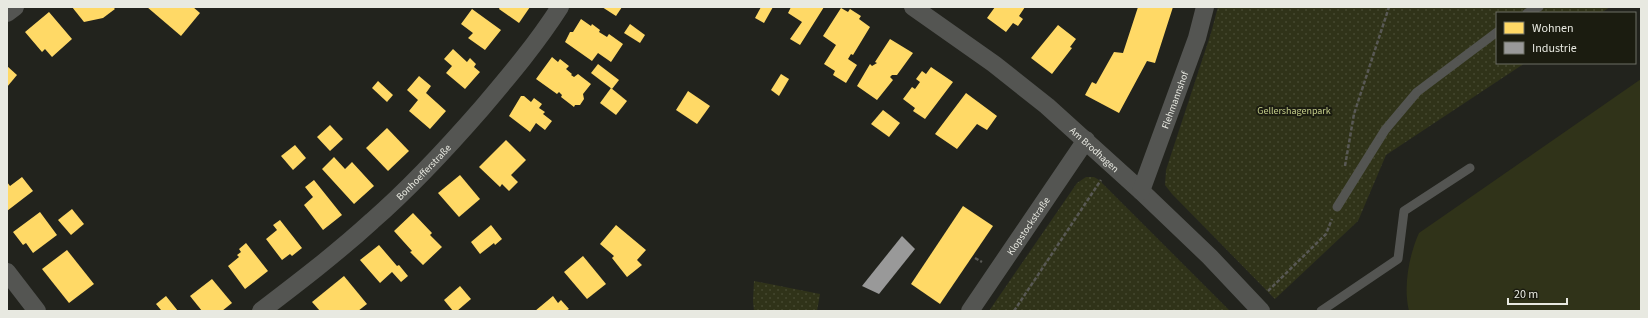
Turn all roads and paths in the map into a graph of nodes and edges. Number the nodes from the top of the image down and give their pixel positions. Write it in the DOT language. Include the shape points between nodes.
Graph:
graph roads {
  1 [pos="14,7"];
  2 [pos="560,7"];
  3 [pos="913,7"];
  4 [pos="1206,7"];
  5 [pos="1389,7"];
  6 [pos="1539,7"];
  7 [pos="1529,12"];
  8 [pos="7,13"];
  9 [pos="1496,33"];
  10 [pos="1086,140"];
  11 [pos="1112,165"];
  12 [pos="1344,168"];
  13 [pos="1470,168"];
  14 [pos="1141,191"];
  15 [pos="1338,207"];
  16 [pos="7,272"];
  17 [pos="1258,308"];
  18 [pos="37,311"];
  19 [pos="261,311"];
  20 [pos="970,311"];
  21 [pos="1014,311"];
  22 [pos="1321,311"];
  1 -- 8 [label="street"];
  2 -- 19 [label="street, Bonhoefferstraße" via="507,79 419,176 373,221"];
  3 -- 10 [label="street, Am Brodhagen" via="994,64 1048,106"];
  4 -- 14 [label="street, Flehmannshof"];
  5 -- 12 [label="path" via="1354,114"];
  6 -- 7 [label="lane"];
  9 -- 15 [label="lane" via="1417,92 1384,130"];
  10 -- 11 [label="street, Am Brodhagen"];
  10 -- 20 [label="street, Klopstockstraße"];
  11 -- 14 [label="street, Am Brodhagen"];
  11 -- 21 [label="path"];
  13 -- 22 [label="lane" via="1404,211 1398,260"];
  14 -- 17 [label="street, Am Brodhagen"];
  15 -- 17 [label="path" via="1326,234"];
  16 -- 18 [label="street"];
}
